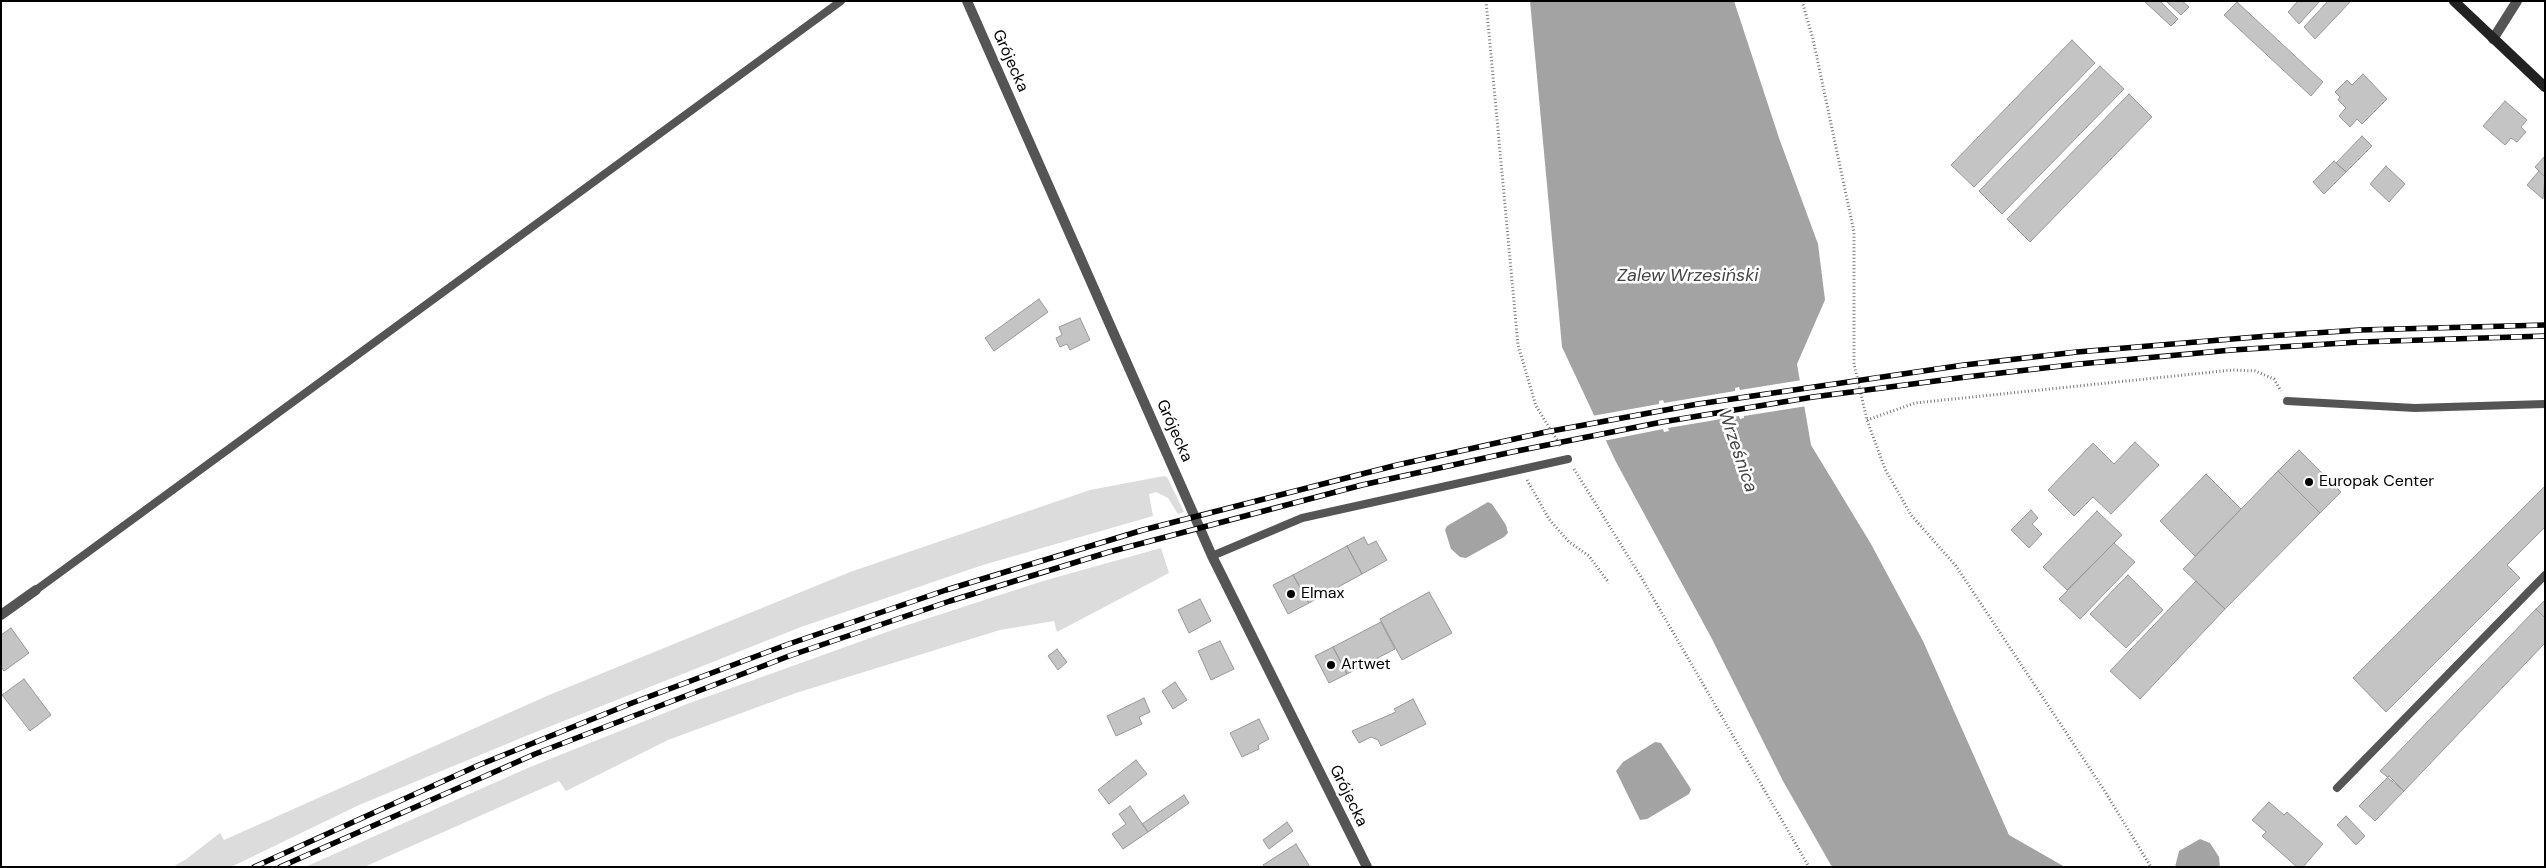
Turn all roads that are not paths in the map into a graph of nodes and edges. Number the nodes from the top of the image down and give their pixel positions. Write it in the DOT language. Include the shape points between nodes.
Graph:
graph roads {
  1 [pos="841,1"];
  2 [pos="967,1"];
  3 [pos="2454,1"];
  4 [pos="2517,1"];
  5 [pos="2493,39"];
  6 [pos="2545,87"];
  7 [pos="2287,401"];
  8 [pos="2545,404"];
  9 [pos="1568,458"];
  10 [pos="1212,556"];
  11 [pos="2545,576"];
  12 [pos="36,590"];
  13 [pos="1,615"];
  14 [pos="2337,788"];
  15 [pos="1367,867"];
  1 -- 12 [label="lane"];
  2 -- 10 [label="street, Grójecka"];
  3 -- 5 [label="street"];
  4 -- 5 [label="street"];
  5 -- 6 [label="street"];
  7 -- 8 [label="lane" via="2415,408"];
  9 -- 10 [label="lane" via="1302,518"];
  10 -- 15 [label="street, Grójecka"];
  11 -- 14 [label="lane"];
  12 -- 13 [label="street"];
}
